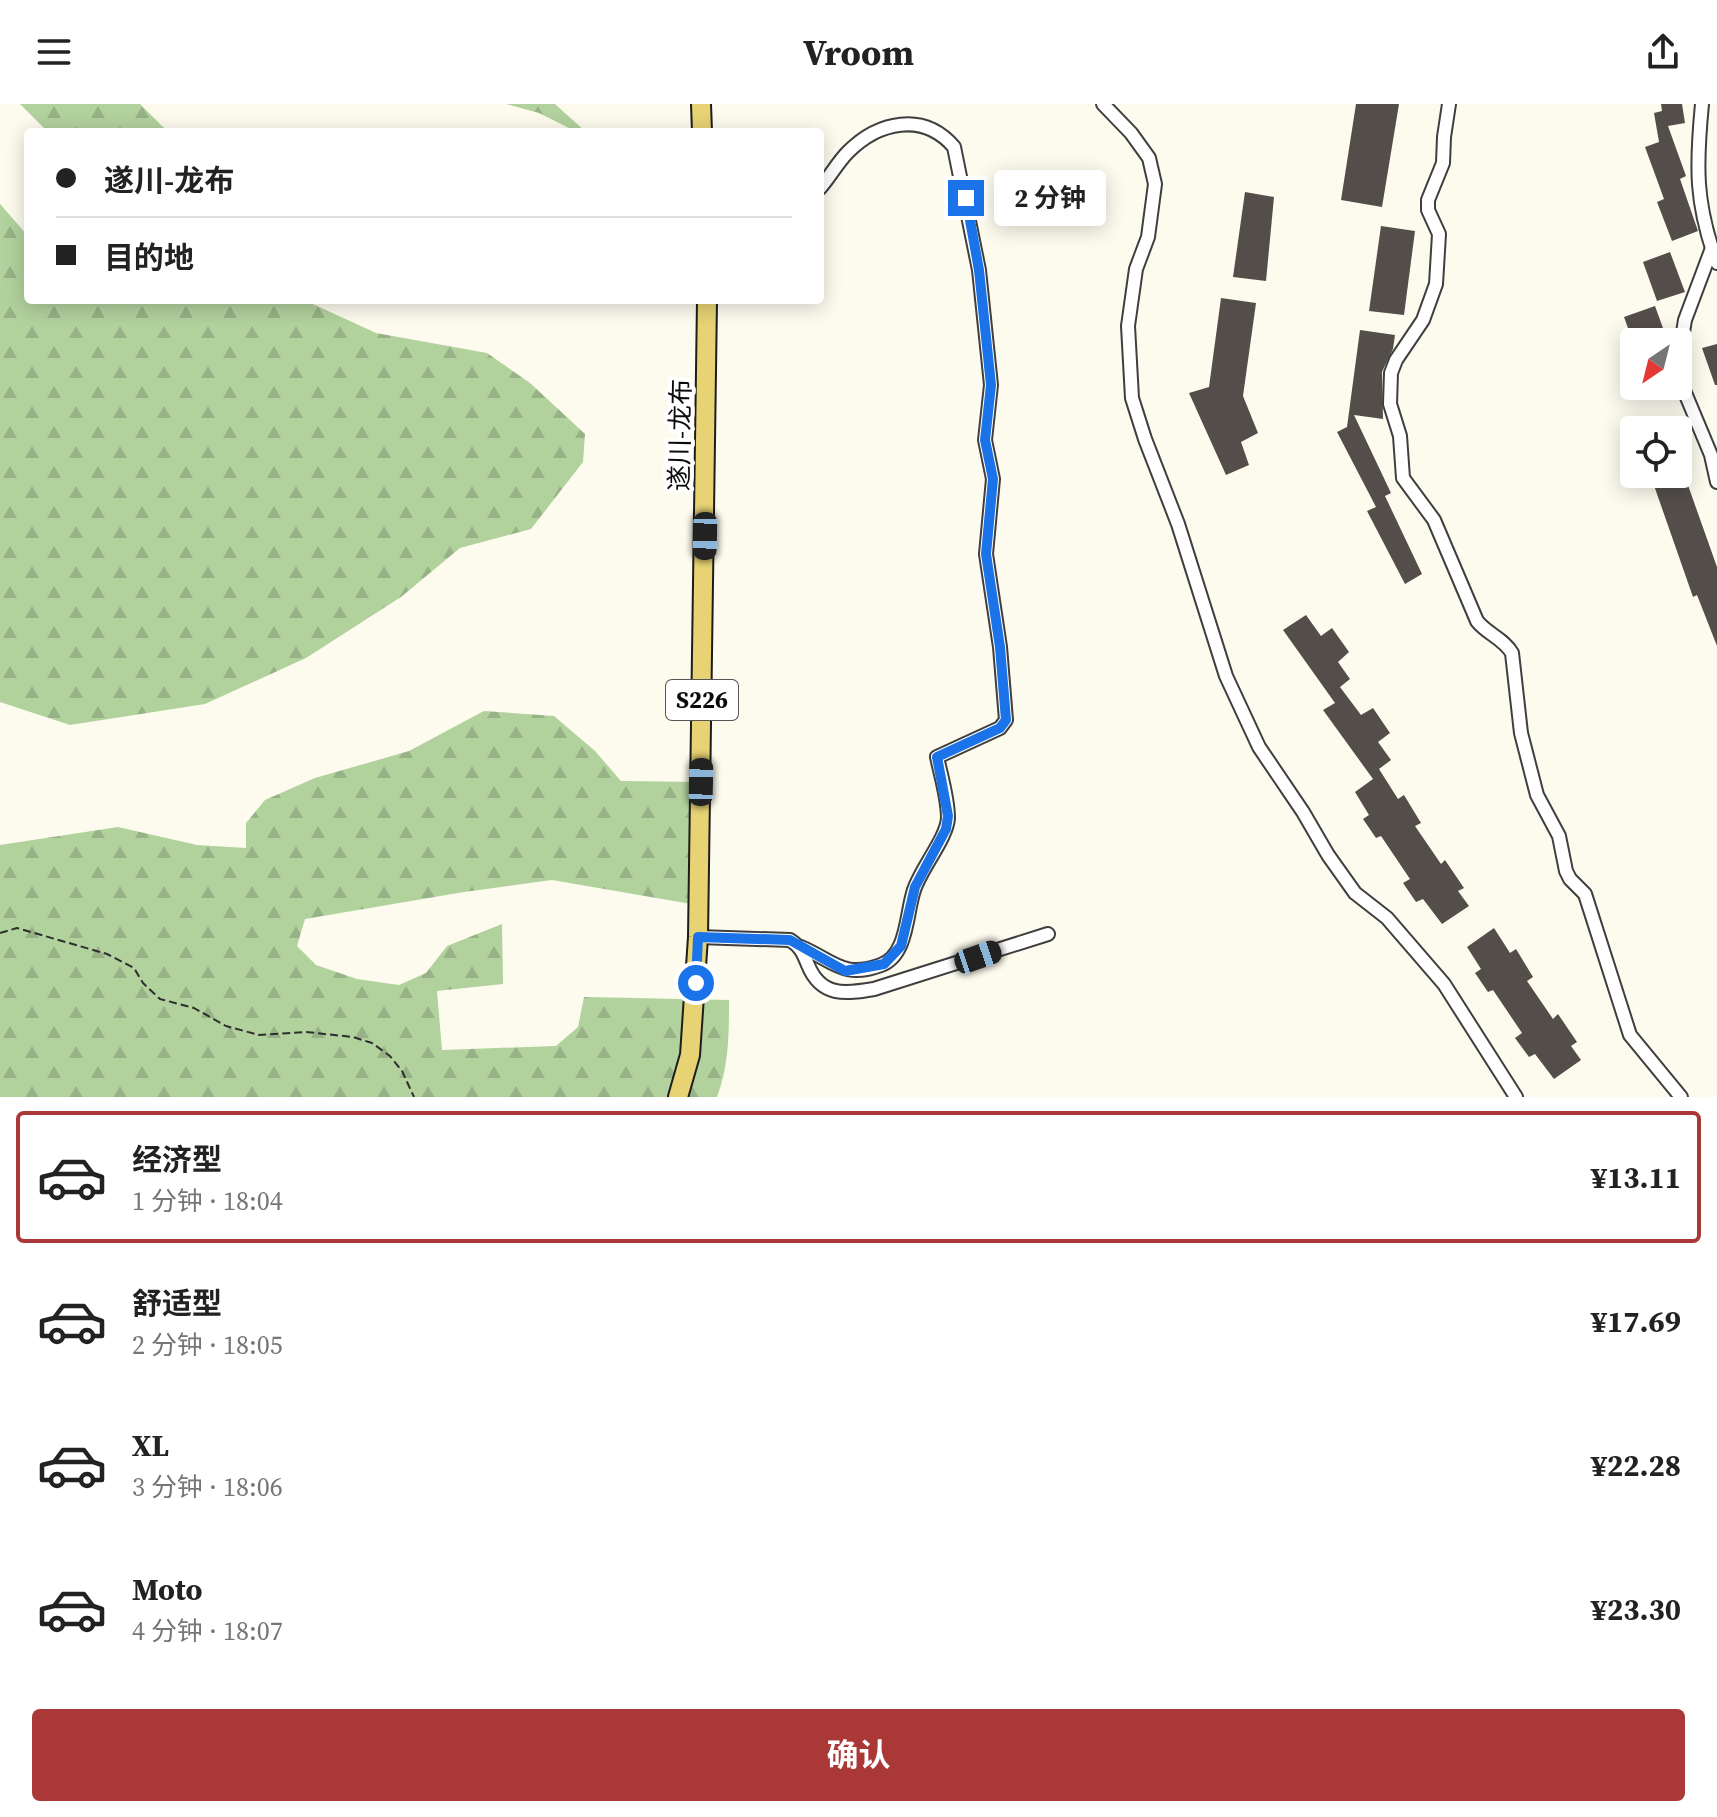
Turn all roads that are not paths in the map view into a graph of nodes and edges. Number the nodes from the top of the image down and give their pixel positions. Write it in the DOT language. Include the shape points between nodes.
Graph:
graph roads {
  1 [pos="701,104"];
  2 [pos="1103,104"];
  3 [pos="1449,104"];
  4 [pos="1702,104"];
  5 [pos="702,128"];
  6 [pos="824,183"];
  7 [pos="1712,248"];
  8 [pos="1717,263"];
  9 [pos="707,304"];
  10 [pos="1684,328"];
  11 [pos="1688,400"];
  12 [pos="1717,482"];
  13 [pos="1048,934"];
  14 [pos="698,937"];
  15 [pos="801,947"];
  16 [pos="678,1097"];
  17 [pos="1516,1097"];
  18 [pos="1681,1097"];
  1 -- 5 [label="main road"];
  2 -- 17 [label="street" via="1149,158 1155,184 1128,326 1132,398 1226,676 1259,747 1328,855 1355,893 1387,918 1444,984"];
  3 -- 18 [label="street" via="1443,163 1428,200 1439,234 1436,284 1423,320 1391,373 1390,404 1403,456 1400,470 1434,520 1477,621 1512,653 1521,733 1537,795 1559,836 1566,871 1585,894 1630,1035"];
  4 -- 7 [label="street" via="1698,198"];
  6 -- 15 [label="street" via="848,152 895,123 930,129 954,147 979,270 991,385 985,440 993,479 986,554 1006,720 1000,728 937,757 946,829 915,887 901,946 892,958 845,971"];
  7 -- 8 [label="street"];
  7 -- 10 [label="street"];
  9 -- 14 [label="main road, 遂川-龙布 / S226"];
  11 -- 12 [label="street"];
  13 -- 15 [label="street" via="845,994 821,985"];
  14 -- 15 [label="street" via="790,940"];
  14 -- 16 [label="main road, 遂川-龙布 / S226" via="690,1055"];
}
